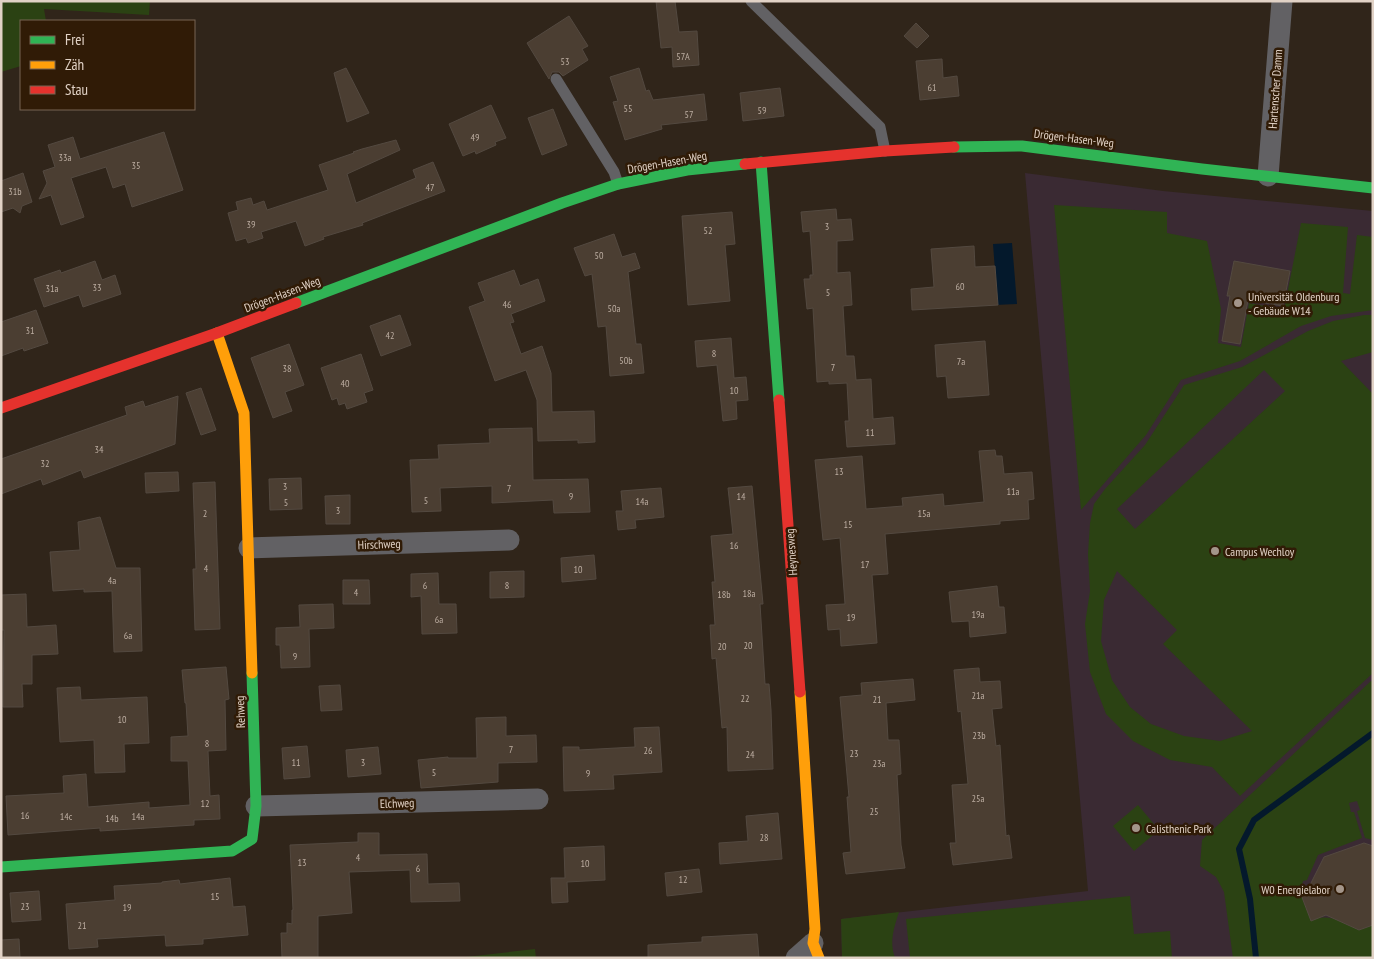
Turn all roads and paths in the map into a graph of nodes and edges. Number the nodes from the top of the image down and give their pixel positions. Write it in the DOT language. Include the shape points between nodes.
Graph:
graph roads {
  1 [pos="751,1"];
  2 [pos="1282,1"];
  3 [pos="556,79"];
  4 [pos="885,150"];
  5 [pos="761,162"];
  6 [pos="1268,176"];
  7 [pos="618,184"];
  8 [pos="1373,188"];
  9 [pos="217,333"];
  10 [pos="1,408"];
  11 [pos="509,540"];
  12 [pos="250,548"];
  13 [pos="538,799"];
  14 [pos="256,806"];
  15 [pos="1,867"];
  16 [pos="816,951"];
  17 [pos="796,958"];
  1 -- 4 [label="lane" via="880,127"];
  2 -- 6 [label="street, Hartenscher Damm"];
  3 -- 7 [label="lane" via="614,172"];
  4 -- 5 [label="street, Drögen-Hasen-Weg"];
  4 -- 6 [label="street, Drögen-Hasen-Weg" via="1022,146"];
  5 -- 7 [label="street, Drögen-Hasen-Weg" via="687,170"];
  5 -- 16 [label="street, Heynesweg"];
  6 -- 8 [label="street, Drögen-Hasen-Weg"];
  7 -- 9 [label="street, Drögen-Hasen-Weg"];
  9 -- 10 [label="street, Drögen-Hasen-Weg"];
  9 -- 12 [label="street, Rehweg" via="244,413"];
  11 -- 12 [label="street, Hirschweg"];
  12 -- 14 [label="street, Rehweg"];
  13 -- 14 [label="street, Elchweg"];
  14 -- 15 [label="street, Rehweg" via="252,839 232,851"];
  16 -- 17 [label="street, Heynesweg"];
}
